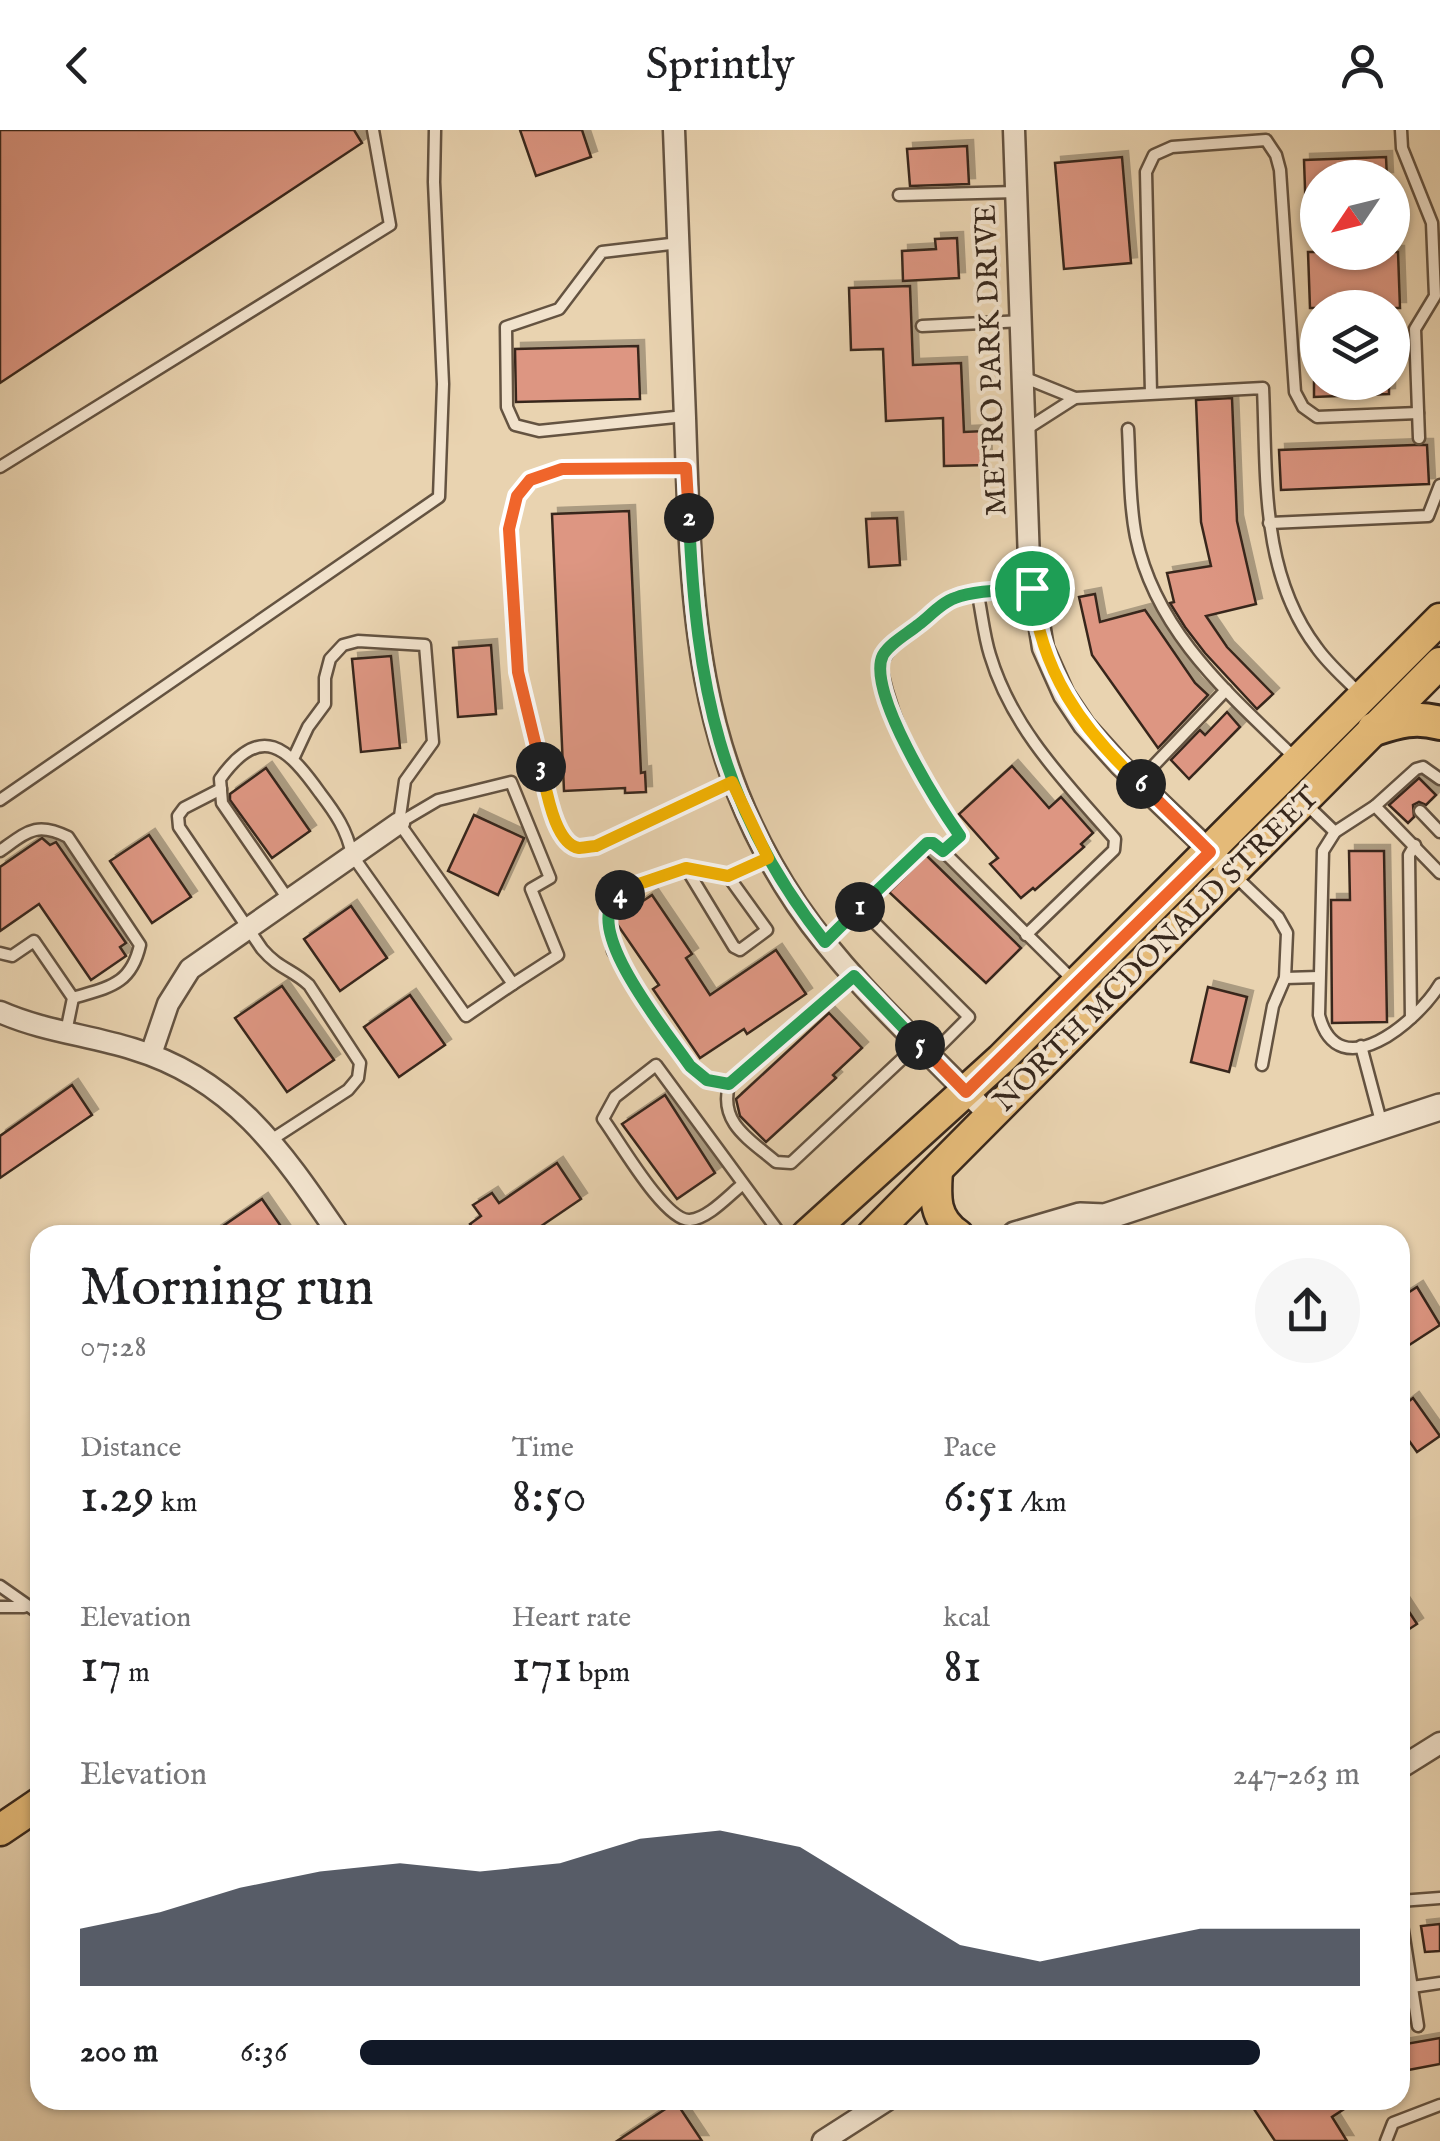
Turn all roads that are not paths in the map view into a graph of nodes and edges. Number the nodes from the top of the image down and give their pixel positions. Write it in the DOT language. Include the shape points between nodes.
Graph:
graph roads {
  1 [pos="373,130"];
  2 [pos="435,130"];
  3 [pos="674,130"];
  4 [pos="1014,130"];
  5 [pos="1401,130"];
  6 [pos="1266,135"];
  7 [pos="1016,192"];
  8 [pos="898,195"];
  9 [pos="678,244"];
  10 [pos="1020,322"];
  11 [pos="922,326"];
  12 [pos="1022,376"];
  13 [pos="1151,393"];
  14 [pos="1075,398"];
  15 [pos="1418,413"];
  16 [pos="685,416"];
  17 [pos="1128,429"];
  18 [pos="1025,430"];
  19 [pos="1419,438"];
  20 [pos="0,467"];
  21 [pos="686,468"];
  22 [pos="1440,485"];
  23 [pos="1269,523"];
  24 [pos="1032,588"];
  25 [pos="978,595"];
  26 [pos="1440,619"];
  27 [pos="1440,663"];
  28 [pos="1226,690"];
  29 [pos="1363,697"];
  30 [pos="1440,723"];
  31 [pos="1374,729"];
  32 [pos="294,757"];
  33 [pos="1299,762"];
  34 [pos="1440,780"];
  35 [pos="732,782"];
  36 [pos="1138,782"];
  37 [pos="221,789"];
  38 [pos="0,800"];
  39 [pos="1303,802"];
  40 [pos="1375,806"];
  41 [pos="1420,811"];
  42 [pos="399,823"];
  43 [pos="1335,832"];
  44 [pos="1440,832"];
  45 [pos="1414,845"];
  46 [pos="0,851"];
  47 [pos="943,851"];
  48 [pos="1210,852"];
  49 [pos="352,856"];
  50 [pos="768,858"];
  51 [pos="1438,866"];
  52 [pos="686,868"];
  53 [pos="1233,873"];
  54 [pos="728,876"];
  55 [pos="288,899"];
  56 [pos="860,908"];
  57 [pos="248,927"];
  58 [pos="1026,934"];
  59 [pos="825,942"];
  60 [pos="0,952"];
  61 [pos="854,976"];
  62 [pos="1319,977"];
  63 [pos="1285,978"];
  64 [pos="513,984"];
  65 [pos="1076,984"];
  66 [pos="1440,984"];
  67 [pos="73,998"];
  68 [pos="0,1012"];
  69 [pos="1411,1019"];
  70 [pos="66,1034"];
  71 [pos="1361,1046"];
  72 [pos="925,1049"];
  73 [pos="150,1054"];
  74 [pos="1262,1065"];
  75 [pos="729,1084"];
  76 [pos="966,1092"];
  77 [pos="1440,1106"];
  78 [pos="991,1117"];
  79 [pos="1382,1126"];
  80 [pos="271,1140"];
  81 [pos="937,1171"];
  82 [pos="743,1184"];
  83 [pos="1105,1217"];
  84 [pos="331,1225"];
  85 [pos="774,1225"];
  86 [pos="818,1225"];
  87 [pos="882,1225"];
  88 [pos="946,1225"];
  89 [pos="1050,1225"];
  90 [pos="1096,1225"];
  91 [pos="0,1586"];
  92 [pos="30,1607"];
  93 [pos="0,1608"];
  94 [pos="30,1611"];
  95 [pos="1440,1744"];
  96 [pos="1410,1762"];
  97 [pos="30,1810"];
  98 [pos="0,1830"];
  99 [pos="1440,1898"];
  100 [pos="1410,1900"];
  101 [pos="1410,1974"];
  102 [pos="1440,1983"];
  103 [pos="1412,1987"];
  104 [pos="1418,2026"];
  105 [pos="1440,2105"];
  106 [pos="871,2110"];
  107 [pos="823,2141"];
  108 [pos="1386,2141"];
  1 -- 20 [label="lane" via="390,225"];
  2 -- 38 [label="lane" via="439,497"];
  3 -- 9 [label="street"];
  4 -- 7 [label="street, METRO PARK DRIVE"];
  5 -- 15 [label="lane" via="1432,223 1435,296 1415,330"];
  6 -- 13 [label="lane" via="1172,146 1154,155 1146,172"];
  6 -- 15 [label="lane" via="1280,170 1295,392 1303,407 1317,417"];
  7 -- 8 [label="lane"];
  7 -- 10 [label="street, METRO PARK DRIVE"];
  9 -- 16 [label="street"];
  9 -- 16 [label="lane" via="602,252 559,308 506,326 507,407 515,425 539,431"];
  10 -- 11 [label="lane"];
  10 -- 12 [label="street, METRO PARK DRIVE"];
  12 -- 14 [label="lane"];
  12 -- 18 [label="street, METRO PARK DRIVE"];
  13 -- 14 [label="lane"];
  13 -- 23 [label="lane" via="1263,388"];
  14 -- 18 [label="lane"];
  15 -- 19 [label="lane"];
  16 -- 21 [label="street"];
  17 -- 28 [label="lane" via="1134,532 1143,566 1187,649"];
  18 -- 24 [label="street, METRO PARK DRIVE"];
  21 -- 35 [label="street" via="696,636"];
  21 -- 35 [label="lane" via="562,469 522,488 509,529 518,672 554,822 572,845 596,846"];
  22 -- 23 [label="lane" via="1428,516"];
  23 -- 29 [label="lane" via="1280,578 1308,635"];
  24 -- 25 [label="lane"];
  24 -- 36 [label="street, METRO PARK DRIVE" via="1043,648 1064,695"];
  25 -- 47 [label="lane" via="954,598 882,657 900,736 960,836"];
  25 -- 58 [label="lane" via="990,656 1026,731 1115,839 1114,850"];
  26 -- 29 [label="main road, NORTH MCDONALD STREET"];
  27 -- 31 [label="main road, NORTH MCDONALD STREET"];
  28 -- 33 [label="lane"];
  28 -- 36 [label="lane"];
  29 -- 33 [label="main road, NORTH MCDONALD STREET"];
  30 -- 31 [label="highway" via="1400,720"];
  31 -- 39 [label="main road, NORTH MCDONALD STREET"];
  32 -- 37 [label="lane" via="256,747 235,758"];
  32 -- 42 [label="lane" via="325,704 330,658 343,646 425,645 433,742 405,781"];
  32 -- 49 [label="lane" via="347,830"];
  33 -- 48 [label="main road, NORTH MCDONALD STREET"];
  34 -- 40 [label="lane" via="1424,767 1405,775"];
  35 -- 50 [label="street"];
  36 -- 48 [label="street, METRO PARK DRIVE"];
  37 -- 55 [label="lane" via="222,803"];
  37 -- 57 [label="lane" via="184,808 178,827"];
  39 -- 43 [label="lane"];
  39 -- 53 [label="main road, NORTH MCDONALD STREET"];
  40 -- 43 [label="lane"];
  40 -- 45 [label="lane"];
  41 -- 44 [label="lane"];
  42 -- 49 [label="street"];
  42 -- 64 [label="lane"];
  42 -- 64 [label="lane" via="438,800 511,782 550,878 531,889 558,955"];
  43 -- 62 [label="lane" via="1323,851"];
  45 -- 51 [label="lane"];
  45 -- 69 [label="lane"];
  46 -- 67 [label="lane" via="30,830 49,827 68,837 140,945 127,977"];
  47 -- 56 [label="lane" via="927,843"];
  47 -- 58 [label="lane"];
  48 -- 53 [label="street, METRO PARK DRIVE"];
  48 -- 65 [label="main road, NORTH MCDONALD STREET"];
  49 -- 55 [label="street"];
  49 -- 64 [label="lane" via="466,1016"];
  50 -- 54 [label="lane"];
  50 -- 59 [label="street"];
  52 -- 54 [label="lane"];
  52 -- 54 [label="lane" via="740,950 767,930"];
  52 -- 75 [label="lane" via="614,899 608,932 690,1066 707,1080"];
  53 -- 63 [label="lane" via="1287,933"];
  53 -- 78 [label="main road, NORTH MCDONALD STREET"];
  55 -- 57 [label="street"];
  56 -- 59 [label="lane"];
  56 -- 72 [label="lane" via="969,1017"];
  57 -- 73 [label="street" via="182,979"];
  57 -- 80 [label="lane" via="276,964 310,984 360,1063 348,1090"];
  58 -- 65 [label="lane"];
  59 -- 61 [label="street"];
  60 -- 67 [label="lane" via="12,956 34,942"];
  61 -- 72 [label="street"];
  61 -- 75 [label="lane"];
  62 -- 63 [label="lane"];
  62 -- 71 [label="lane" via="1324,1033 1336,1045"];
  63 -- 74 [label="lane"];
  65 -- 76 [label="main road, NORTH MCDONALD STREET"];
  66 -- 69 [label="lane"];
  67 -- 70 [label="lane"];
  68 -- 70 [label="street"];
  69 -- 71 [label="lane" via="1384,1040"];
  70 -- 73 [label="street"];
  71 -- 79 [label="lane"];
  72 -- 75 [label="lane" via="791,1163 776,1162 730,1118 724,1104"];
  72 -- 76 [label="street"];
  73 -- 80 [label="street" via="208,1084"];
  76 -- 78 [label="street"];
  76 -- 86 [label="main road, NORTH MCDONALD STREET"];
  77 -- 79 [label="street"];
  78 -- 81 [label="main road, NORTH MCDONALD STREET"];
  79 -- 83 [label="street"];
  80 -- 84 [label="street"];
  81 -- 87 [label="main road, NORTH MCDONALD STREET"];
  81 -- 88 [label="main road" via="938,1212"];
  82 -- 82 [label="lane" via="656,1064 614,1097 604,1119 678,1217 707,1213"];
  82 -- 85 [label="lane"];
  83 -- 89 [label="street"];
  83 -- 90 [label="street"];
  91 -- 92 [label="lane"];
  93 -- 94 [label="lane"];
  95 -- 96 [label="street"];
  97 -- 98 [label="main road"];
  99 -- 100 [label="lane"];
  101 -- 103 [label="lane"];
  102 -- 103 [label="lane"];
  103 -- 104 [label="lane"];
  105 -- 108 [label="lane" via="1393,2123"];
  106 -- 107 [label="street"];
}
